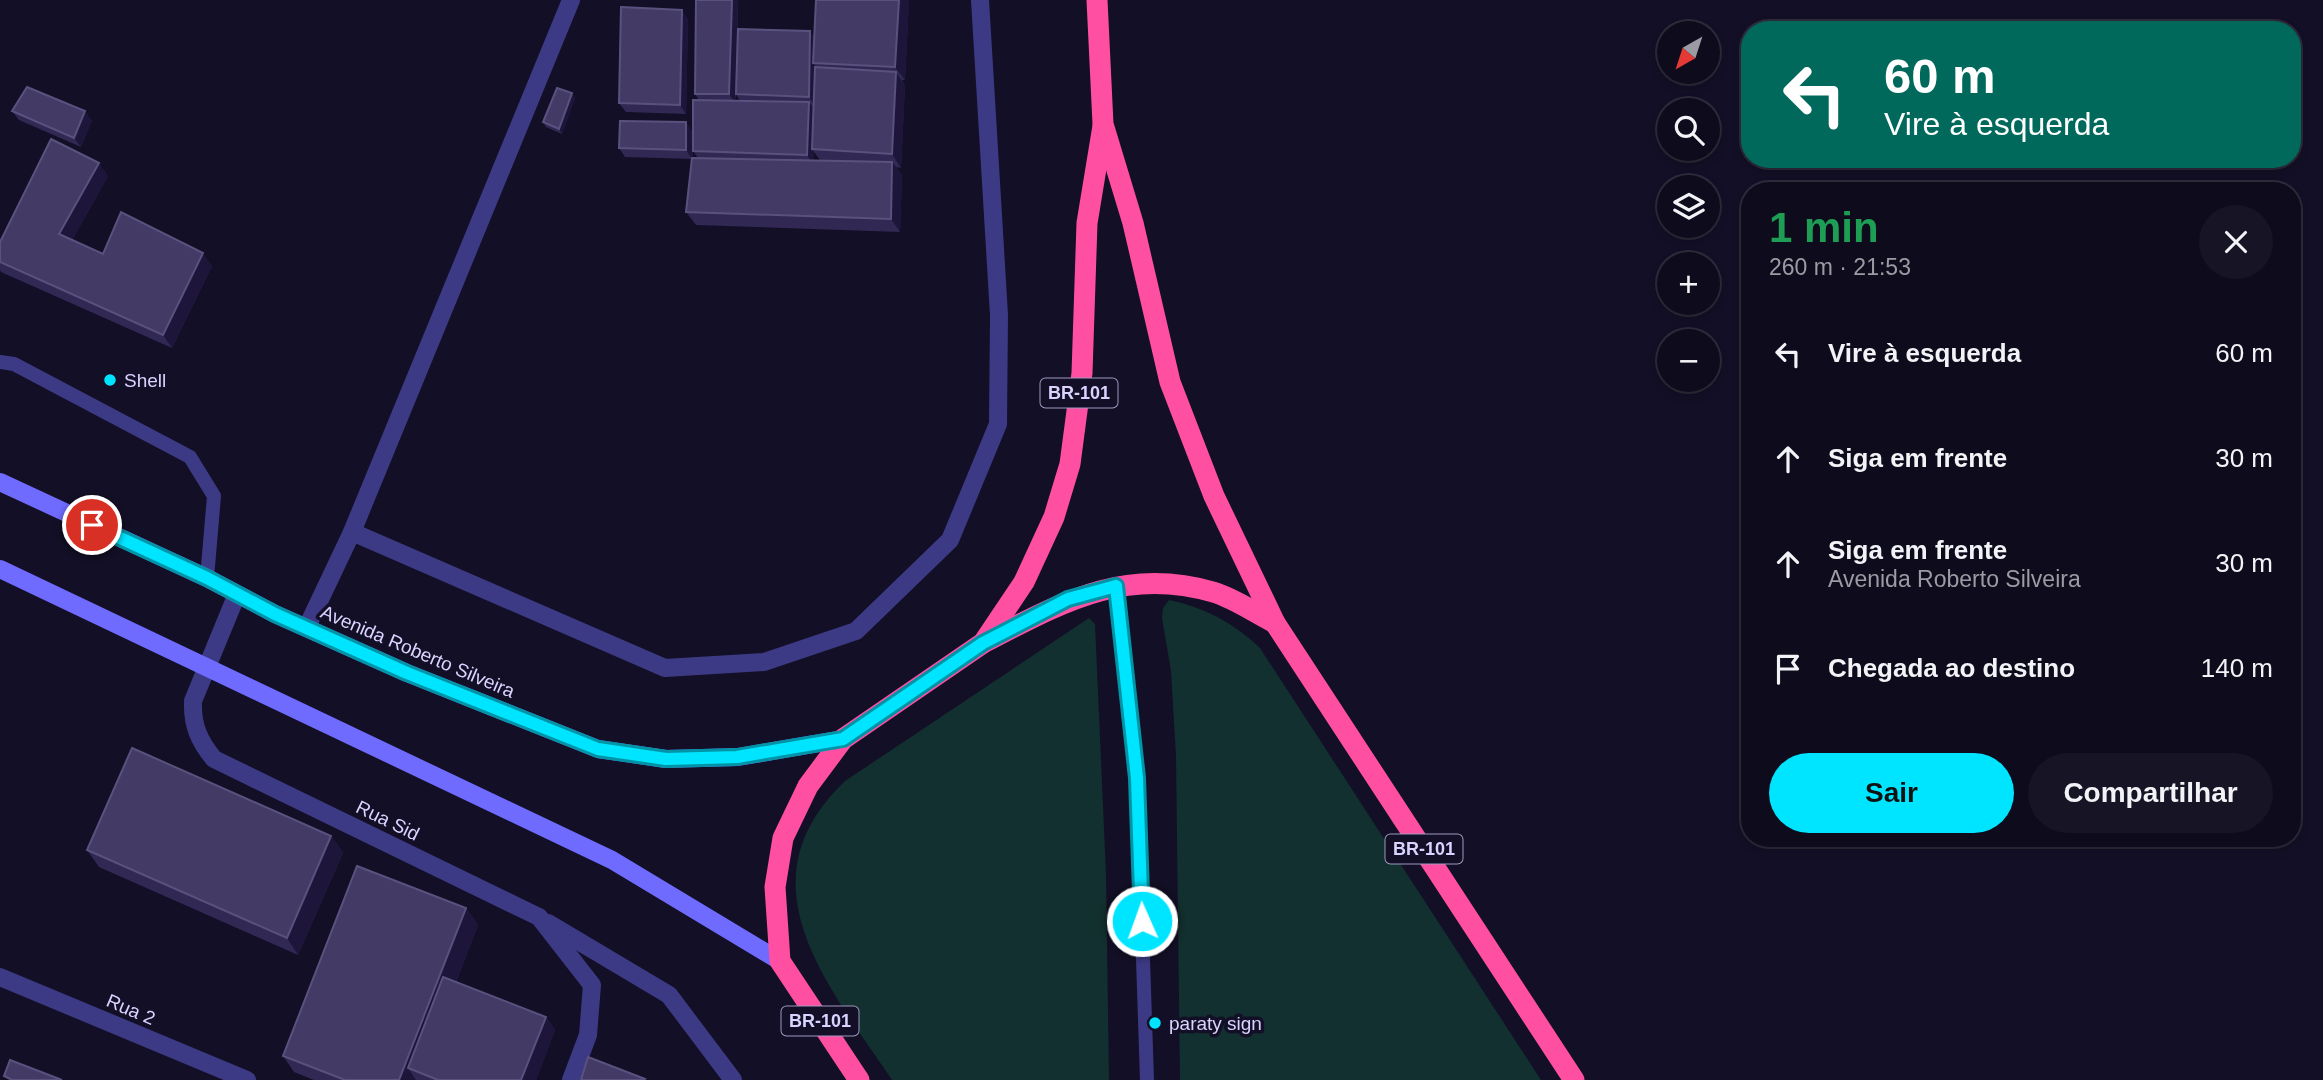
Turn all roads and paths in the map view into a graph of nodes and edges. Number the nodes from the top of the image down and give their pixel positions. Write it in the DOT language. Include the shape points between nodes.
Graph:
graph roads {
  1 [pos="571,0"];
  2 [pos="980,0"];
  3 [pos="1097,0"];
  4 [pos="1103,124"];
  5 [pos="0,362"];
  6 [pos="0,482"];
  7 [pos="352,532"];
  8 [pos="0,569"];
  9 [pos="207,578"];
  10 [pos="1116,586"];
  11 [pos="237,594"];
  12 [pos="1275,623"];
  13 [pos="307,626"];
  14 [pos="983,643"];
  15 [pos="207,666"];
  16 [pos="843,739"];
  17 [pos="539,917"];
  18 [pos="780,961"];
  19 [pos="0,977"];
  20 [pos="1575,1079"];
  21 [pos="247,1080"];
  22 [pos="570,1080"];
  23 [pos="733,1080"];
  24 [pos="859,1080"];
  25 [pos="1147,1080"];
  1 -- 7 [label="street"];
  2 -- 7 [label="street" via="999,315 998,424 950,540 856,631 764,662 665,668"];
  3 -- 4 [label="highway, BR-101"];
  4 -- 12 [label="highway, BR-101" via="1133,223 1170,382 1214,496"];
  4 -- 14 [label="highway, BR-101" via="1087,223 1082,373 1070,464 1054,517 1024,582"];
  5 -- 9 [label="lane" via="14,364 190,457 214,496"];
  6 -- 9 [label="street, Avenida Roberto Silveira"];
  7 -- 13 [label="street"];
  8 -- 15 [label="street"];
  9 -- 11 [label="street, Avenida Roberto Silveira"];
  10 -- 12 [label="highway" via="1167,582 1215,592"];
  10 -- 14 [label="highway" via="1068,599"];
  10 -- 25 [label="lane" via="1137,778"];
  11 -- 13 [label="street, Avenida Roberto Silveira"];
  11 -- 15 [label="street, Rua Sid"];
  12 -- 20 [label="highway, BR-101"];
  13 -- 16 [label="street, Avenida Roberto Silveira" via="407,673 598,749 666,759 737,757"];
  14 -- 16 [label="highway, BR-101"];
  15 -- 17 [label="street, Rua Sid" via="192,701 192,719 201,744 214,759"];
  15 -- 18 [label="street" via="612,860"];
  16 -- 18 [label="highway, BR-101" via="808,786 783,838 775,887"];
  17 -- 22 [label="street, Rua Sid" via="592,985 588,1035"];
  17 -- 23 [label="street" via="669,995"];
  18 -- 24 [label="highway, BR-101"];
  19 -- 21 [label="street, Rua 2"];
}
